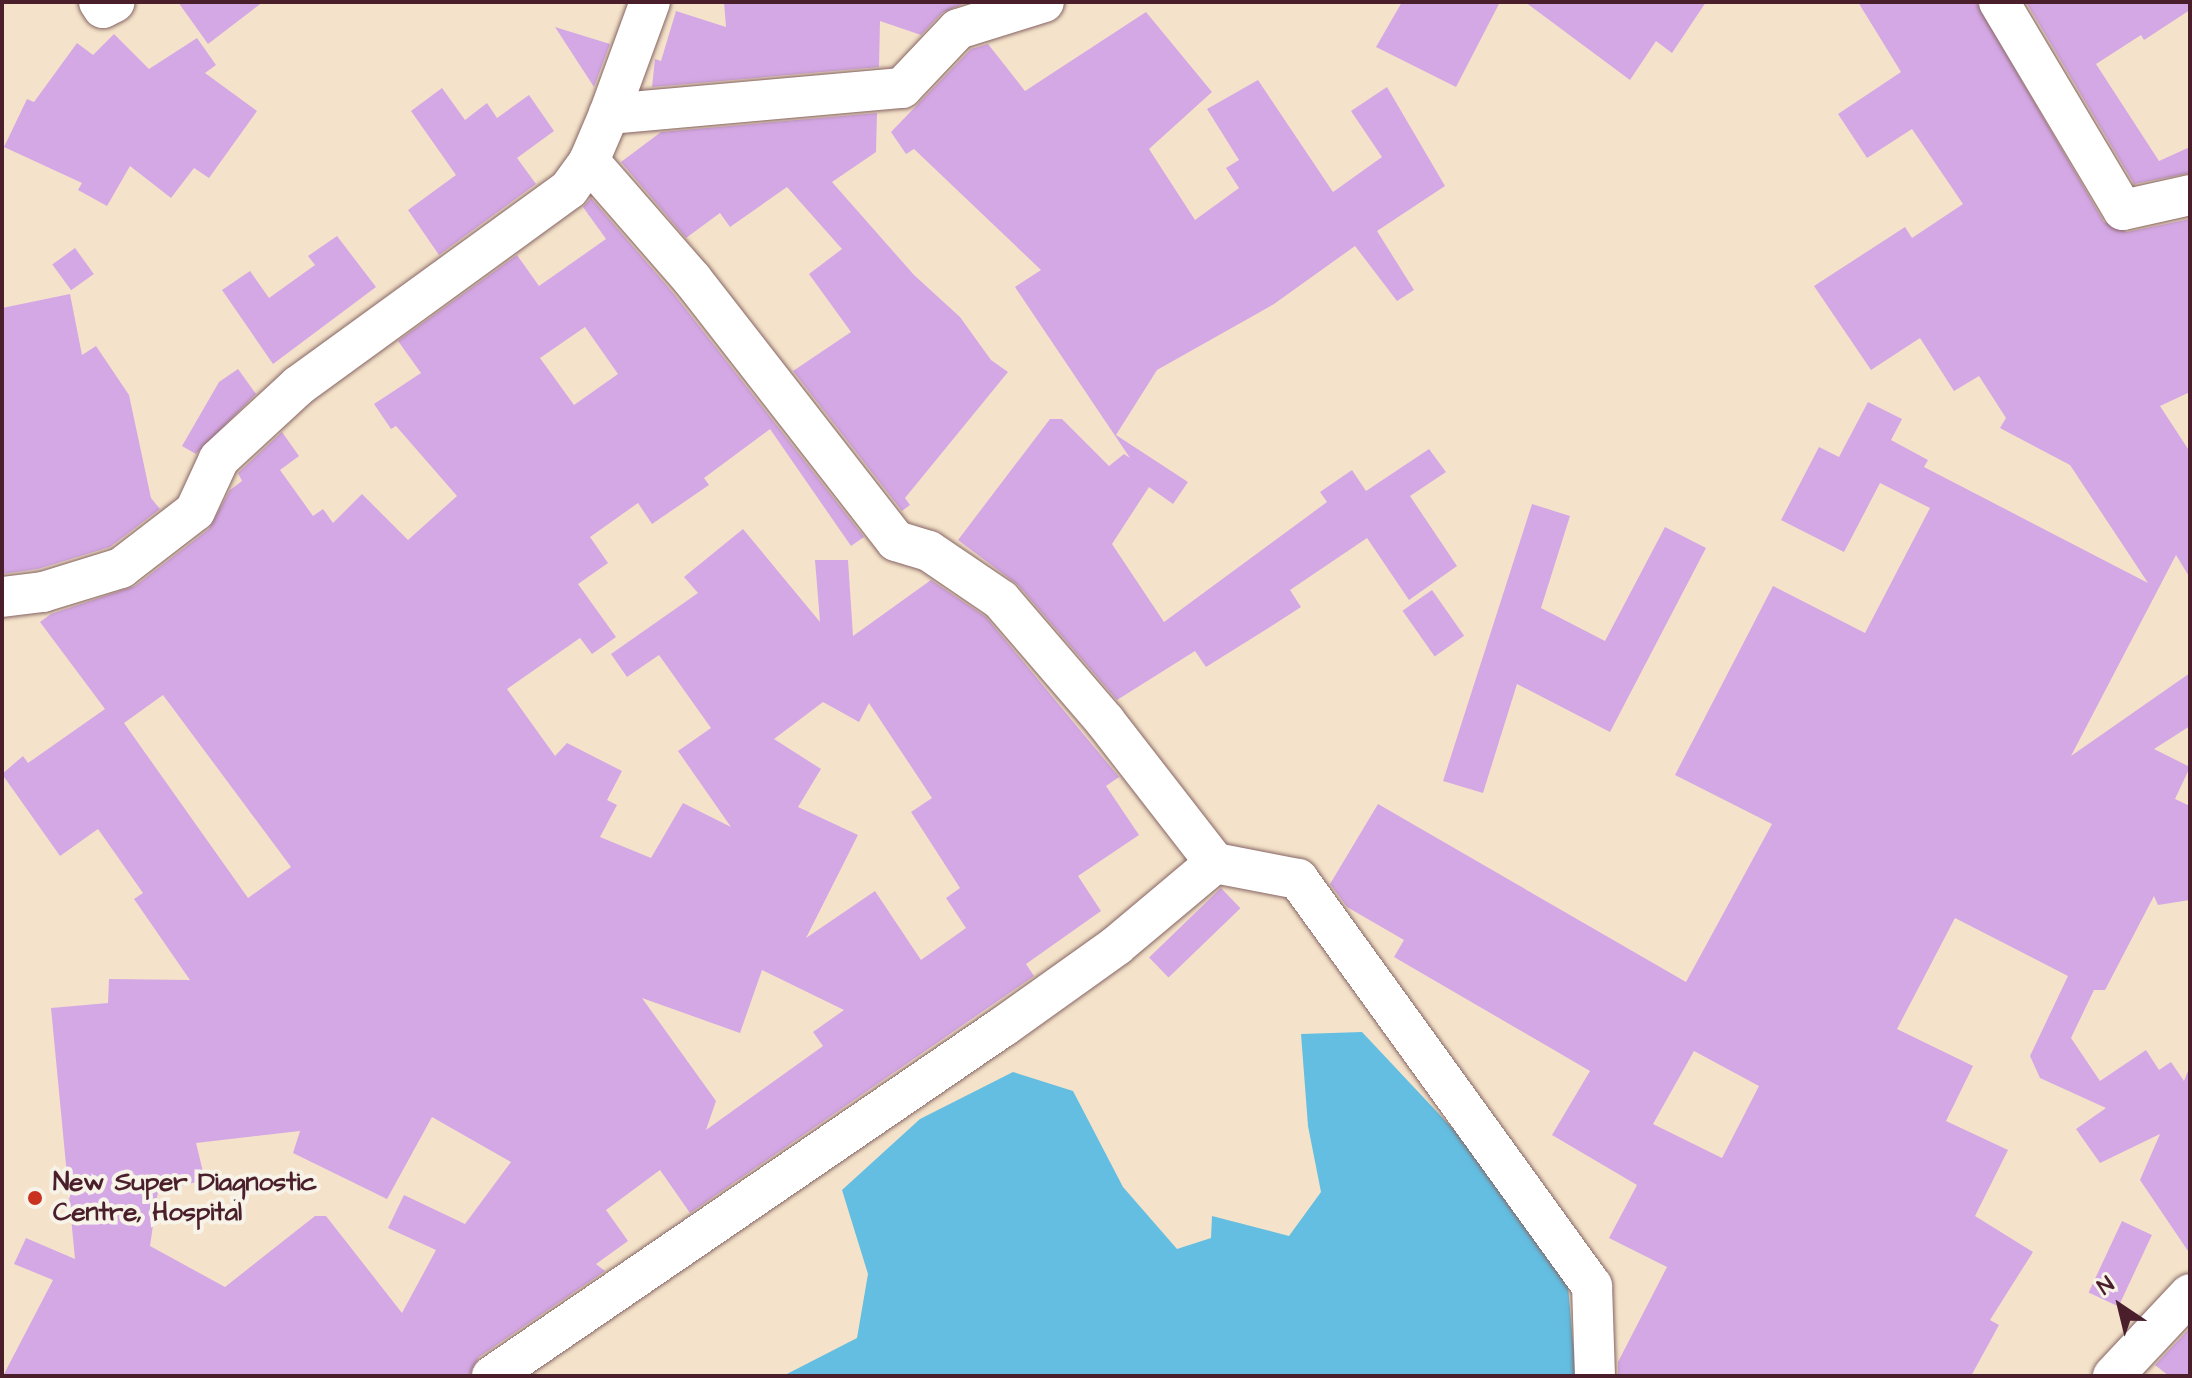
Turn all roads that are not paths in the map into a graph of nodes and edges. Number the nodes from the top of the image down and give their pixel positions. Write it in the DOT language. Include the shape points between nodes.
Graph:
graph roads {
  1 [pos="99,2"];
  2 [pos="115,2"];
  3 [pos="650,2"];
  4 [pos="1044,2"];
  5 [pos="1999,2"];
  6 [pos="609,114"];
  7 [pos="589,161"];
  8 [pos="2190,195"];
  9 [pos="2,597"];
  10 [pos="1215,863"];
  11 [pos="2190,1294"];
  12 [pos="492,1376"];
  13 [pos="1595,1376"];
  14 [pos="2113,1376"];
  1 -- 2 [label="street" via="103,8"];
  3 -- 6 [label="street"];
  4 -- 6 [label="street" via="958,29 902,88"];
  5 -- 8 [label="street" via="2123,210"];
  6 -- 7 [label="street"];
  7 -- 9 [label="street" via="569,189 298,386 219,459 195,511 121,568 43,592"];
  7 -- 10 [label="street" via="692,279 896,541 929,551 1001,600 1105,721"];
  10 -- 12 [label="street" via="1116,946 1017,1018"];
  10 -- 13 [label="street" via="1298,879 1308,892 1592,1286"];
  11 -- 14 [label="street"];
}
